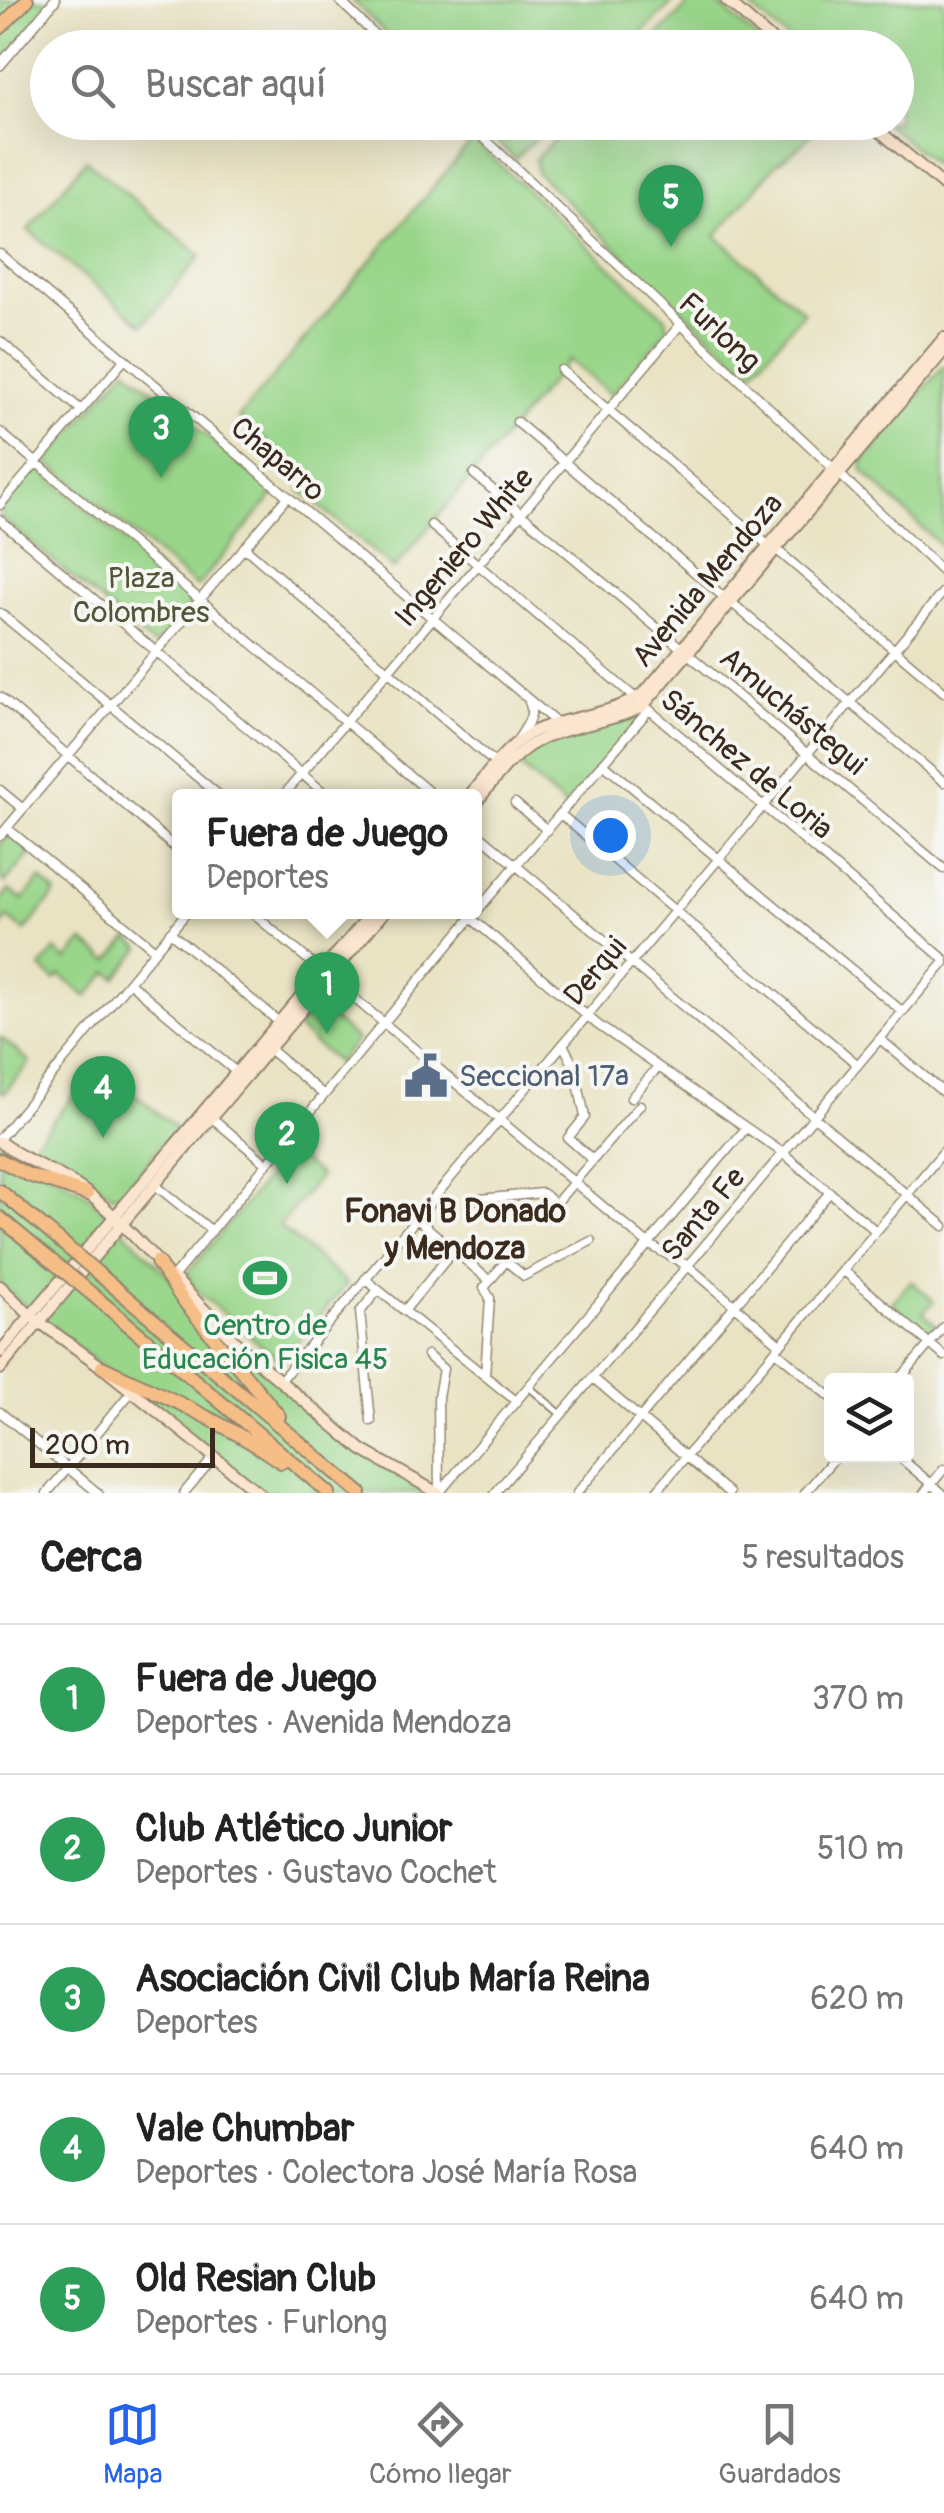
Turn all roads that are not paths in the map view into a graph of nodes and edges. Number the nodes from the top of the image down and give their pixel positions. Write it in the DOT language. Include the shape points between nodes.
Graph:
graph roads {
  1 [pos="27,0"];
  2 [pos="55,0"];
  3 [pos="339,0"];
  4 [pos="726,0"];
  5 [pos="0,28"];
  6 [pos="370,30"];
  7 [pos="760,30"];
  8 [pos="0,65"];
  9 [pos="485,140"];
  10 [pos="890,140"];
  11 [pos="944,186"];
  12 [pos="0,254"];
  13 [pos="680,325"];
  14 [pos="944,338"];
  15 [pos="0,341"];
  16 [pos="944,351"];
  17 [pos="125,359"];
  18 [pos="561,370"];
  19 [pos="81,410"];
  20 [pos="608,410"];
  21 [pos="517,422"];
  22 [pos="0,432"];
  23 [pos="36,462"];
  24 [pos="565,462"];
  25 [pos="838,470"];
  26 [pos="474,474"];
  27 [pos="288,496"];
  28 [pos="0,505"];
  29 [pos="522,513"];
  30 [pos="0,520"];
  31 [pos="430,526"];
  32 [pos="244,547"];
  33 [pos="773,548"];
  34 [pos="478,566"];
  35 [pos="944,573"];
  36 [pos="944,591"];
  37 [pos="200,599"];
  38 [pos="728,600"];
  39 [pos="0,613"];
  40 [pos="433,619"];
  41 [pos="686,650"];
  42 [pos="895,650"];
  43 [pos="156,651"];
  44 [pos="389,671"];
  45 [pos="944,692"];
  46 [pos="0,697"];
  47 [pos="527,698"];
  48 [pos="850,703"];
  49 [pos="111,705"];
  50 [pos="642,706"];
  51 [pos="344,722"];
  52 [pos="561,727"];
  53 [pos="514,744"];
  54 [pos="808,753"];
  55 [pos="68,756"];
  56 [pos="496,764"];
  57 [pos="603,764"];
  58 [pos="302,774"];
  59 [pos="944,782"];
  60 [pos="212,789"];
  61 [pos="289,789"];
  62 [pos="320,789"];
  63 [pos="425,789"];
  64 [pos="475,789"];
  65 [pos="0,790"];
  66 [pos="482,796"];
  67 [pos="515,804"];
  68 [pos="762,807"];
  69 [pos="23,809"];
  70 [pos="560,814"];
  71 [pos="546,830"];
  72 [pos="3,832"];
  73 [pos="482,837"];
  74 [pos="172,845"];
  75 [pos="718,859"];
  76 [pos="516,865"];
  77 [pos="944,869"];
  78 [pos="482,900"];
  79 [pos="675,910"];
  80 [pos="181,919"];
  81 [pos="260,919"];
  82 [pos="362,919"];
  83 [pos="377,919"];
  84 [pos="470,919"];
  85 [pos="472,919"];
  86 [pos="170,932"];
  87 [pos="155,950"];
  88 [pos="944,961"];
  89 [pos="632,963"];
  90 [pos="326,973"];
  91 [pos="129,982"];
  92 [pos="903,1012"];
  93 [pos="587,1016"];
  94 [pos="278,1022"];
  95 [pos="384,1022"];
  96 [pos="880,1039"];
  97 [pos="563,1044"];
  98 [pos="269,1049"];
  99 [pos="858,1064"];
  100 [pos="658,1067"];
  101 [pos="240,1075"];
  102 [pos="944,1093"];
  103 [pos="324,1095"];
  104 [pos="631,1098"];
  105 [pos="640,1105"];
  106 [pos="814,1116"];
  107 [pos="211,1117"];
  108 [pos="500,1119"];
  109 [pos="196,1127"];
  110 [pos="746,1128"];
  111 [pos="0,1140"];
  112 [pos="944,1151"];
  113 [pos="784,1153"];
  114 [pos="0,1160"];
  115 [pos="593,1160"];
  116 [pos="267,1164"];
  117 [pos="574,1182"];
  118 [pos="154,1184"];
  119 [pos="0,1191"];
  120 [pos="830,1192"];
  121 [pos="88,1194"];
  122 [pos="907,1195"];
  123 [pos="470,1200"];
  124 [pos="556,1203"];
  125 [pos="545,1216"];
  126 [pos="0,1218"];
  127 [pos="416,1218"];
  128 [pos="118,1219"];
  129 [pos="944,1226"];
  130 [pos="212,1231"];
  131 [pos="876,1231"];
  132 [pos="591,1242"];
  133 [pos="648,1244"];
  134 [pos="454,1250"];
  135 [pos="158,1262"];
  136 [pos="688,1266"];
  137 [pos="843,1270"];
  138 [pos="173,1277"];
  139 [pos="365,1279"];
  140 [pos="490,1281"];
  141 [pos="0,1286"];
  142 [pos="378,1290"];
  143 [pos="734,1306"];
  144 [pos="404,1310"];
  145 [pos="35,1319"];
  146 [pos="944,1327"];
  147 [pos="930,1344"];
  148 [pos="778,1348"];
  149 [pos="0,1352"];
  150 [pos="427,1354"];
  151 [pos="944,1356"];
  152 [pos="102,1367"];
  153 [pos="0,1369"];
  154 [pos="905,1373"];
  155 [pos="485,1376"];
  156 [pos="593,1378"];
  157 [pos="280,1381"];
  158 [pos="528,1387"];
  159 [pos="824,1391"];
  160 [pos="132,1392"];
  161 [pos="516,1401"];
  162 [pos="0,1412"];
  163 [pos="562,1415"];
  164 [pos="640,1418"];
  165 [pos="371,1422"];
  166 [pos="314,1455"];
  167 [pos="214,1456"];
  168 [pos="686,1456"];
  169 [pos="830,1463"];
  170 [pos="906,1463"];
  171 [pos="68,1468"];
  172 [pos="944,1469"];
  173 [pos="931,1484"];
  174 [pos="46,1493"];
  175 [pos="98,1493"];
  176 [pos="184,1493"];
  177 [pos="260,1493"];
  178 [pos="327,1493"];
  179 [pos="360,1493"];
  180 [pos="439,1493"];
  181 [pos="496,1493"];
  182 [pos="577,1493"];
  183 [pos="655,1493"];
  184 [pos="729,1493"];
  185 [pos="805,1493"];
  186 [pos="924,1493"];
  187 [pos="942,1493"];
  1 -- 5 [label="highway"];
  2 -- 8 [label="street"];
  3 -- 6 [label="street"];
  4 -- 7 [label="main road"];
  9 -- 13 [label="street, Furlong"];
  10 -- 11 [label="main road"];
  12 -- 17 [label="street, Chaparro"];
  13 -- 20 [label="street, Ingeniero White"];
  13 -- 25 [label="street, Furlong"];
  14 -- 25 [label="main road, Avenida Mendoza"];
  15 -- 19 [label="street"];
  16 -- 25 [label="main road, Avenida Mendoza"];
  17 -- 19 [label="street"];
  17 -- 27 [label="street, Chaparro"];
  18 -- 20 [label="street"];
  19 -- 23 [label="street"];
  20 -- 24 [label="street, Ingeniero White"];
  20 -- 33 [label="street"];
  21 -- 24 [label="street"];
  22 -- 23 [label="street"];
  23 -- 28 [label="street"];
  23 -- 37 [label="street"];
  24 -- 29 [label="street, Ingeniero White"];
  24 -- 38 [label="street"];
  25 -- 33 [label="main road, Avenida Mendoza"];
  25 -- 35 [label="street, Furlong"];
  26 -- 29 [label="street, Amuchástegui"];
  27 -- 32 [label="street"];
  27 -- 40 [label="street, Chaparro"];
  29 -- 34 [label="street, Ingeniero White"];
  29 -- 41 [label="street, Amuchástegui"];
  30 -- 43 [label="street"];
  31 -- 34 [label="street, Sánchez de Loria"];
  32 -- 37 [label="street"];
  32 -- 44 [label="street"];
  33 -- 38 [label="main road, Avenida Mendoza"];
  33 -- 42 [label="street"];
  34 -- 40 [label="street, Ingeniero White"];
  34 -- 50 [label="street, Sánchez de Loria"];
  36 -- 42 [label="street, Derqui"];
  37 -- 43 [label="street"];
  37 -- 51 [label="street"];
  38 -- 41 [label="main road, Avenida Mendoza"];
  38 -- 48 [label="street"];
  39 -- 49 [label="street"];
  40 -- 44 [label="street, Ingeniero White"];
  40 -- 47 [label="street, Chaparro"];
  41 -- 50 [label="main road, Avenida Mendoza"];
  41 -- 54 [label="street, Amuchástegui"];
  42 -- 45 [label="street"];
  42 -- 48 [label="street, Derqui"];
  43 -- 49 [label="street"];
  43 -- 58 [label="street"];
  44 -- 51 [label="street, Ingeniero White"];
  44 -- 56 [label="street"];
  46 -- 55 [label="street"];
  47 -- 52 [label="street, Chaparro"];
  47 -- 53 [label="street" via="531,718"];
  48 -- 54 [label="street, Derqui"];
  48 -- 59 [label="street"];
  49 -- 55 [label="street"];
  49 -- 60 [label="street"];
  50 -- 52 [label="main road, Avenida Mendoza"];
  50 -- 57 [label="street"];
  50 -- 68 [label="street, Sánchez de Loria"];
  51 -- 58 [label="street, Ingeniero White"];
  51 -- 63 [label="street"];
  52 -- 53 [label="main road, Avenida Mendoza" via="542,728"];
  52 -- 66 [label="main road, Avenida Mendoza" via="520,753"];
  53 -- 56 [label="main road, Avenida Mendoza"];
  54 -- 68 [label="street, Derqui"];
  54 -- 77 [label="street, Amuchástegui"];
  55 -- 69 [label="street"];
  55 -- 74 [label="street"];
  56 -- 64 [label="main road, Avenida Mendoza"];
  57 -- 70 [label="street"];
  57 -- 75 [label="street"];
  58 -- 61 [label="street, Ingeniero White"];
  58 -- 62 [label="street"];
  65 -- 69 [label="street"];
  67 -- 71 [label="street"];
  68 -- 75 [label="street, Derqui"];
  68 -- 88 [label="street, Sánchez de Loria"];
  69 -- 72 [label="street"];
  70 -- 71 [label="street"];
  70 -- 79 [label="street"];
  71 -- 76 [label="street"];
  72 -- 87 [label="street"];
  73 -- 76 [label="street"];
  75 -- 79 [label="street, Derqui"];
  75 -- 92 [label="street"];
  76 -- 78 [label="street"];
  76 -- 89 [label="street"];
  79 -- 89 [label="street, Derqui"];
  79 -- 99 [label="street"];
  80 -- 86 [label="street"];
  81 -- 90 [label="street"];
  82 -- 90 [label="main road"];
  83 -- 90 [label="main road"];
  84 -- 95 [label="street"];
  85 -- 93 [label="street"];
  86 -- 87 [label="street"];
  86 -- 94 [label="street"];
  87 -- 91 [label="street"];
  88 -- 92 [label="street, Santa Fe"];
  89 -- 93 [label="street, Derqui"];
  89 -- 106 [label="street"];
  90 -- 94 [label="main road"];
  90 -- 95 [label="street"];
  90 -- 98 [label="main road"];
  91 -- 101 [label="street"];
  91 -- 111 [label="street"];
  92 -- 96 [label="street, Santa Fe"];
  93 -- 97 [label="street, Derqui"];
  93 -- 100 [label="street"];
  94 -- 101 [label="main road"];
  95 -- 103 [label="street"];
  95 -- 108 [label="street"];
  96 -- 99 [label="street, Santa Fe"];
  96 -- 102 [label="street"];
  97 -- 108 [label="street, Derqui"];
  97 -- 115 [label="street" via="584,1117 568,1138"];
  98 -- 101 [label="main road"];
  98 -- 103 [label="street"];
  99 -- 106 [label="street, Santa Fe"];
  100 -- 104 [label="street"];
  100 -- 110 [label="street"];
  101 -- 107 [label="main road"];
  101 -- 109 [label="main road"];
  103 -- 116 [label="street"];
  105 -- 115 [label="street"];
  106 -- 113 [label="street, Santa Fe"];
  106 -- 122 [label="street"];
  107 -- 109 [label="main road"];
  107 -- 116 [label="street"];
  108 -- 117 [label="street"];
  108 -- 127 [label="street, Derqui"];
  109 -- 118 [label="main road"];
  109 -- 128 [label="main road"];
  110 -- 113 [label="street"];
  110 -- 133 [label="street"];
  111 -- 121 [label="main road"];
  112 -- 122 [label="street"];
  113 -- 120 [label="street"];
  113 -- 136 [label="street, Santa Fe"];
  114 -- 121 [label="highway"];
  115 -- 117 [label="street"];
  116 -- 130 [label="street"];
  117 -- 124 [label="street"];
  117 -- 133 [label="street"];
  118 -- 128 [label="main road"];
  118 -- 130 [label="street"];
  119 -- 166 [label="highway, bridge"];
  120 -- 131 [label="street"];
  120 -- 143 [label="street"];
  121 -- 128 [label="main road"];
  122 -- 129 [label="street"];
  122 -- 131 [label="street"];
  123 -- 124 [label="street" via="542,1193"];
  124 -- 125 [label="street"];
  126 -- 178 [label="highway, bridge"];
  127 -- 134 [label="street"];
  127 -- 139 [label="street, Derqui"];
  128 -- 135 [label="main road"];
  128 -- 145 [label="main road"];
  130 -- 138 [label="street"];
  131 -- 137 [label="street"];
  132 -- 140 [label="street" via="524,1276 506,1261"];
  133 -- 136 [label="street"];
  133 -- 158 [label="street"];
  134 -- 140 [label="street"];
  134 -- 144 [label="street"];
  135 -- 138 [label="main road"];
  135 -- 166 [label="highway"];
  136 -- 143 [label="street"];
  136 -- 156 [label="street, Santa Fe"];
  137 -- 147 [label="street"];
  137 -- 148 [label="street"];
  138 -- 157 [label="main road"];
  139 -- 142 [label="street"];
  139 -- 157 [label="street, Derqui"];
  140 -- 155 [label="street" via="484,1288 490,1298"];
  141 -- 145 [label="main road"];
  142 -- 144 [label="street"];
  142 -- 165 [label="street" via="360,1312"];
  143 -- 148 [label="street"];
  143 -- 164 [label="street"];
  144 -- 155 [label="street"];
  145 -- 149 [label="main road"];
  145 -- 152 [label="main road"];
  145 -- 153 [label="main road"];
  146 -- 147 [label="street"];
  147 -- 151 [label="street"];
  147 -- 154 [label="street"];
  148 -- 159 [label="street"];
  148 -- 168 [label="street"];
  150 -- 180 [label="street" via="443,1368"];
  152 -- 160 [label="main road"];
  152 -- 178 [label="highway" via="181,1404"];
  155 -- 161 [label="street"];
  156 -- 163 [label="street, Santa Fe"];
  156 -- 164 [label="street"];
  157 -- 180 [label="main road" via="362,1450"];
  158 -- 161 [label="street"];
  158 -- 163 [label="street"];
  160 -- 167 [label="main road"];
  160 -- 171 [label="street"];
  161 -- 180 [label="street"];
  162 -- 171 [label="street"];
  163 -- 181 [label="street, Santa Fe"];
  164 -- 168 [label="street"];
  164 -- 182 [label="street"];
  166 -- 179 [label="highway"];
  167 -- 176 [label="street"];
  167 -- 177 [label="main road"];
  168 -- 183 [label="street"];
  168 -- 184 [label="street"];
  169 -- 185 [label="street"];
  170 -- 173 [label="street"];
  171 -- 174 [label="street"];
  171 -- 175 [label="street"];
  172 -- 173 [label="street"];
  173 -- 186 [label="street"];
  173 -- 187 [label="street"];
}
